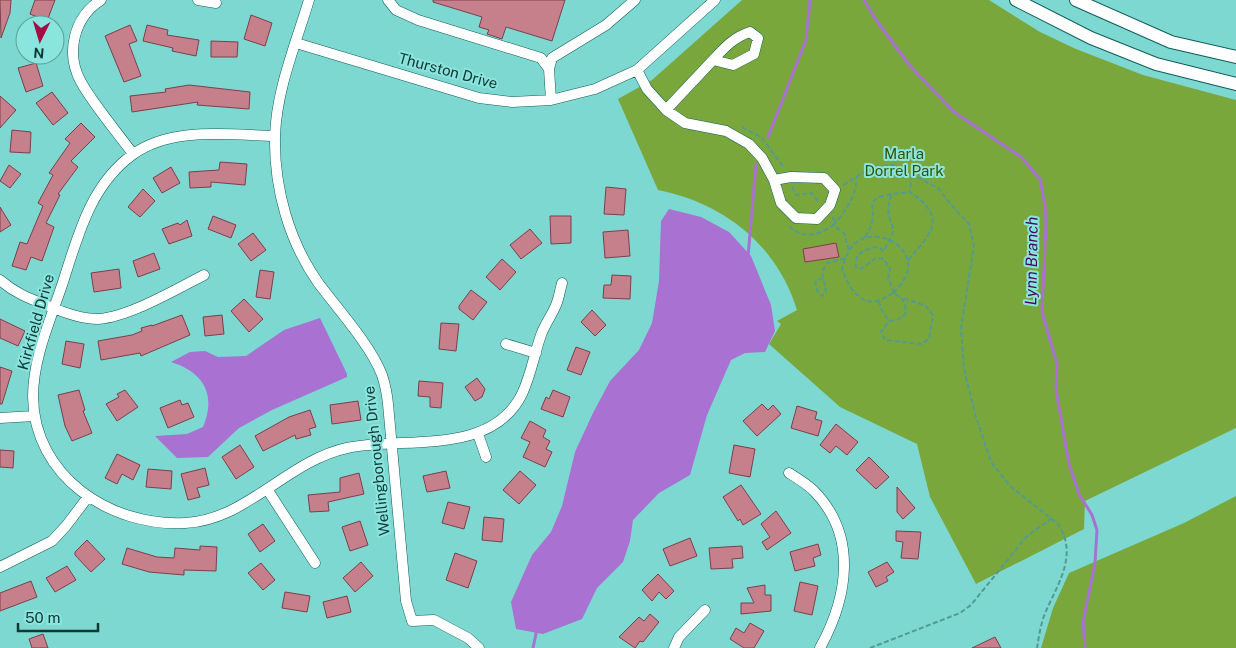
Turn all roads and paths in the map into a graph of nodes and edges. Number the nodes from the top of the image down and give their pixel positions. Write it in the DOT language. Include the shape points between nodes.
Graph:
graph roads {
  1 [pos="101,0"];
  2 [pos="198,0"];
  3 [pos="309,0"];
  4 [pos="388,0"];
  5 [pos="635,0"];
  6 [pos="715,0"];
  7 [pos="1016,0"];
  8 [pos="1076,0"];
  9 [pos="216,3"];
  10 [pos="296,43"];
  11 [pos="1236,57"];
  12 [pos="713,60"];
  13 [pos="549,69"];
  14 [pos="637,70"];
  15 [pos="1236,84"];
  16 [pos="551,100"];
  17 [pos="666,110"];
  18 [pos="275,136"];
  19 [pos="133,154"];
  20 [pos="912,173"];
  21 [pos="856,176"];
  22 [pos="791,177"];
  23 [pos="774,180"];
  24 [pos="835,190"];
  25 [pos="910,192"];
  26 [pos="892,194"];
  27 [pos="825,210"];
  28 [pos="836,221"];
  29 [pos="786,223"];
  30 [pos="833,225"];
  31 [pos="865,237"];
  32 [pos="890,240"];
  33 [pos="849,251"];
  34 [pos="846,258"];
  35 [pos="908,260"];
  36 [pos="204,274"];
  37 [pos="823,278"];
  38 [pos="0,280"];
  39 [pos="562,283"];
  40 [pos="894,293"];
  41 [pos="903,298"];
  42 [pos="879,301"];
  43 [pos="54,308"];
  44 [pos="889,321"];
  45 [pos="506,344"];
  46 [pos="536,353"];
  47 [pos="34,416"];
  48 [pos="0,418"];
  49 [pos="478,434"];
  50 [pos="391,442"];
  51 [pos="486,457"];
  52 [pos="789,473"];
  53 [pos="267,489"];
  54 [pos="88,497"];
  55 [pos="1052,518"];
  56 [pos="315,563"];
  57 [pos="0,567"];
  58 [pos="705,610"];
  59 [pos="479,648"];
  60 [pos="674,648"];
  61 [pos="820,648"];
  62 [pos="870,648"];
  63 [pos="1037,648"];
  1 -- 19 [label="street" via="86,12 79,24 73,50 74,65 81,82"];
  2 -- 9 [label="street"];
  3 -- 10 [label="street, Wellingborough Drive"];
  4 -- 13 [label="street" via="396,10 418,20 541,58"];
  5 -- 13 [label="street" via="606,25 552,58"];
  6 -- 14 [label="street, Thurston Drive"];
  7 -- 15 [label="main road" via="1091,38 1156,64"];
  8 -- 11 [label="main road" via="1171,42"];
  10 -- 16 [label="street, Thurston Drive" via="479,98 512,102"];
  10 -- 18 [label="street, Wellingborough Drive" via="283,89"];
  12 -- 17 [label="street"];
  13 -- 16 [label="street"];
  14 -- 16 [label="street, Thurston Drive" via="595,89"];
  14 -- 17 [label="street" via="647,89"];
  17 -- 23 [label="street" via="685,123 737,136 762,158"];
  18 -- 19 [label="street, Kirkfield Drive" via="187,135 158,142"];
  18 -- 50 [label="street, Wellingborough Drive" via="278,178 295,240 312,273 382,374"];
  19 -- 43 [label="street, Kirkfield Drive" via="111,176 86,214"];
  20 -- 21 [label="path" via="893,165 873,167"];
  20 -- 25 [label="path"];
  20 -- 55 [label="path" via="938,188 969,224 974,246 961,328 964,369 974,414 991,462 1010,486"];
  21 -- 24 [label="path"];
  21 -- 28 [label="path" via="857,187"];
  22 -- 23 [label="street"];
  22 -- 24 [label="street" via="824,178"];
  22 -- 27 [label="path" via="789,181 796,195 812,193"];
  23 -- 27 [label="street" via="781,203 796,218 817,218"];
  24 -- 27 [label="street"];
  25 -- 26 [label="path"];
  25 -- 35 [label="path" via="932,212 933,225 929,239"];
  26 -- 31 [label="path" via="878,197 872,204 872,227"];
  26 -- 32 [label="path" via="888,204 894,230"];
  27 -- 28 [label="path"];
  28 -- 30 [label="path"];
  29 -- 30 [label="path" via="796,233 813,235"];
  30 -- 33 [label="path" via="844,233"];
  31 -- 32 [label="path"];
  31 -- 33 [label="path"];
  32 -- 35 [label="path" via="903,250"];
  32 -- 40 [label="path" via="884,251 878,247 868,248 855,260 856,267 861,269 876,258 884,259 890,268 888,278"];
  33 -- 34 [label="path"];
  34 -- 37 [label="path" via="828,262 822,272"];
  34 -- 42 [label="path" via="842,269 852,290 863,299"];
  35 -- 40 [label="path" via="908,271"];
  36 -- 43 [label="street" via="173,291 110,317 82,317"];
  37 -- 37 [label="path" via="826,292 822,296 815,284"];
  38 -- 43 [label="street" via="16,293"];
  39 -- 46 [label="street"];
  40 -- 41 [label="path"];
  40 -- 42 [label="path"];
  41 -- 44 [label="path" via="907,307 905,316"];
  41 -- 44 [label="path" via="926,306 933,315 929,338 921,344 885,340 881,332"];
  42 -- 44 [label="path"];
  43 -- 47 [label="street, Kirkfield Drive" via="36,369"];
  45 -- 46 [label="street"];
  46 -- 49 [label="street" via="532,372 512,410"];
  47 -- 48 [label="street"];
  47 -- 54 [label="street, Kirkfield Drive" via="42,442 56,468"];
  49 -- 50 [label="street, Kirkfield Drive"];
  49 -- 51 [label="street"];
  50 -- 53 [label="street, Kirkfield Drive" via="327,454 308,462"];
  50 -- 59 [label="street, Wellingborough Drive" via="406,601 412,621 434,620 460,633"];
  52 -- 61 [label="street" via="813,489 828,508 839,527 844,546 842,595"];
  53 -- 54 [label="street, Kirkfield Drive" via="222,516 186,523 152,522 126,515"];
  53 -- 56 [label="street"];
  54 -- 57 [label="street" via="52,541"];
  55 -- 62 [label="path" via="1027,536 971,605 960,613"];
  55 -- 63 [label="path" via="1062,531 1067,561 1045,612"];
  58 -- 60 [label="street"];
}
